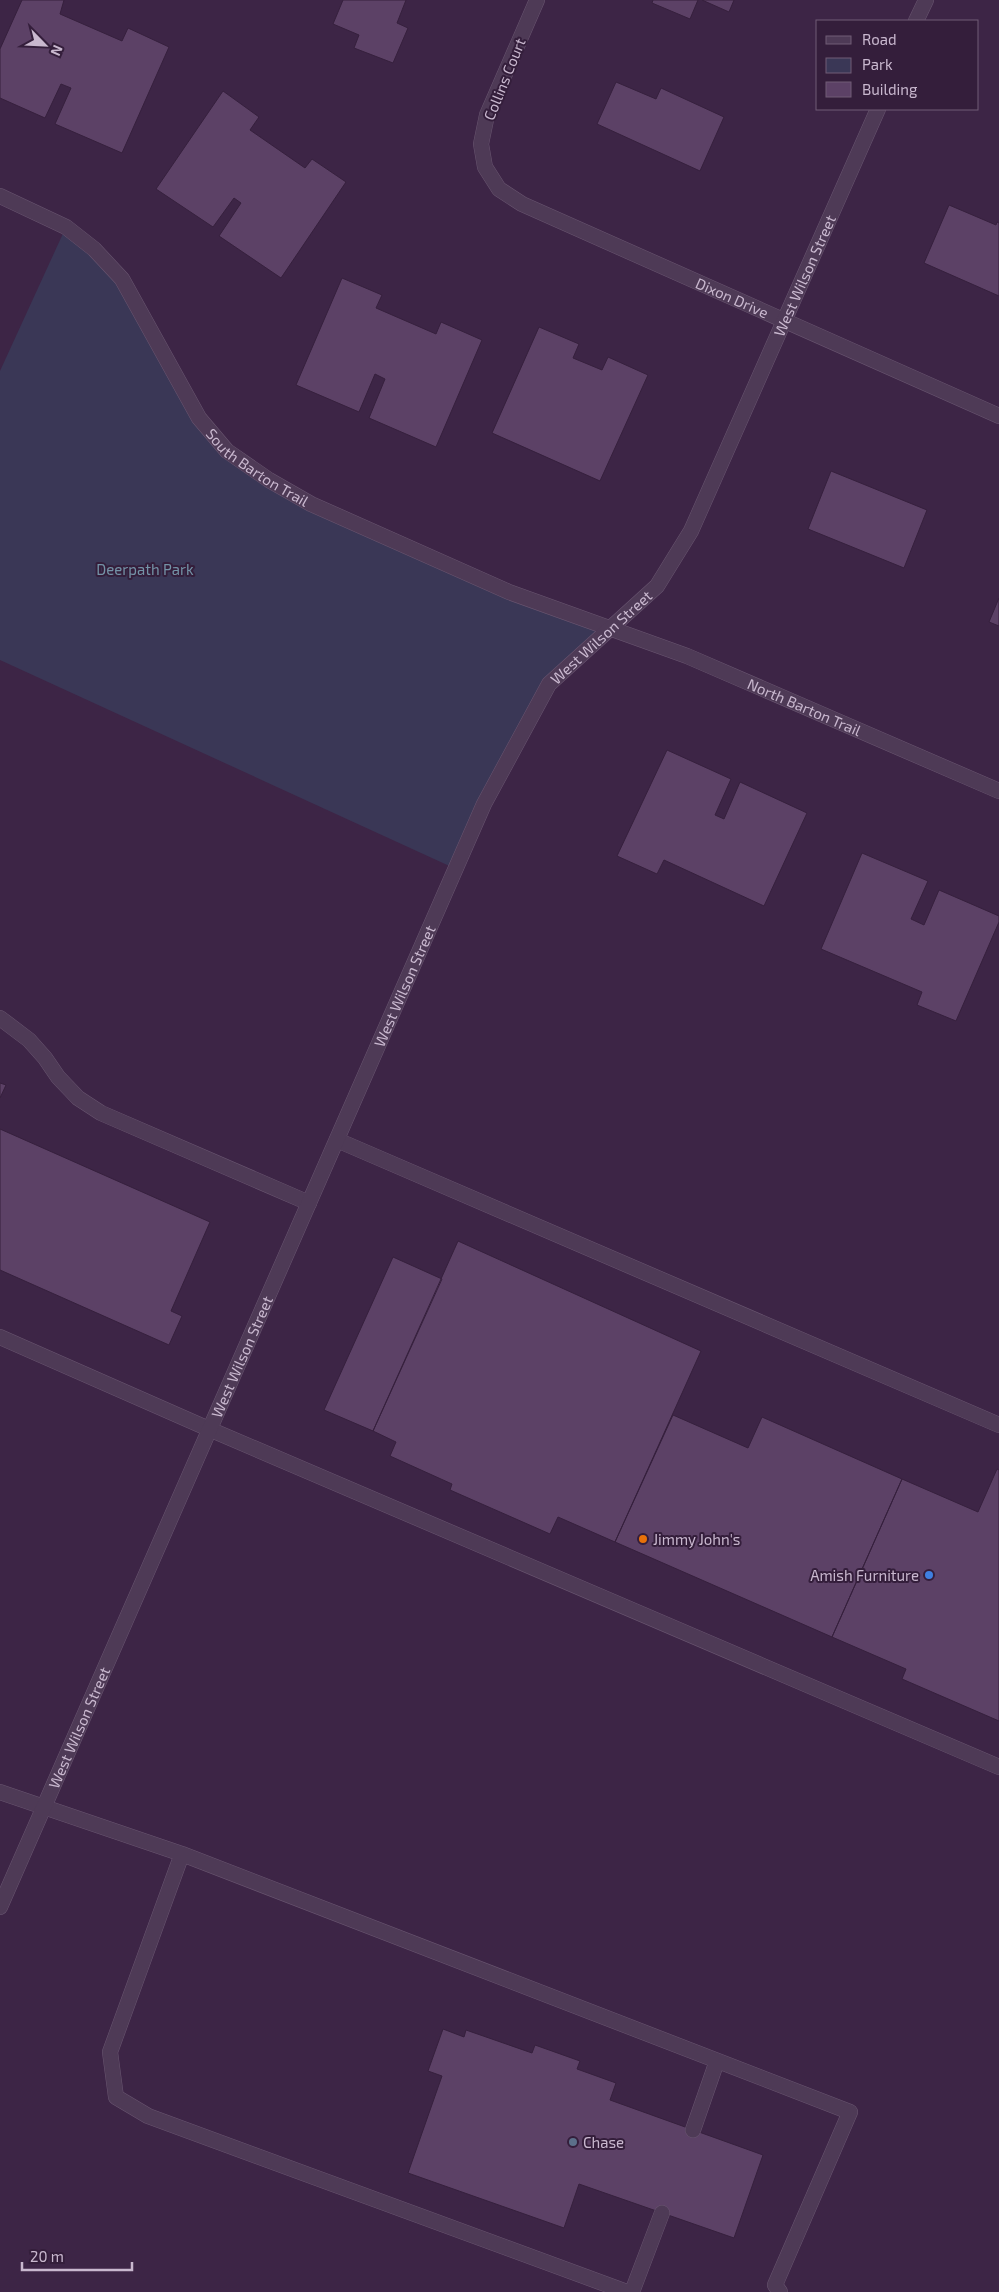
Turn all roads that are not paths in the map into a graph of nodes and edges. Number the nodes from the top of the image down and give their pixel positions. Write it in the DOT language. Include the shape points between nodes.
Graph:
graph roads {
  1 [pos="537,0"];
  2 [pos="926,0"];
  3 [pos="916,20"];
  4 [pos="878,110"];
  5 [pos="0,196"];
  6 [pos="522,204"];
  7 [pos="784,321"];
  8 [pos="999,416"];
  9 [pos="608,628"];
  10 [pos="999,791"];
  11 [pos="0,1018"];
  12 [pos="337,1140"];
  13 [pos="309,1202"];
  14 [pos="0,1337"];
  15 [pos="999,1425"];
  16 [pos="209,1429"];
  17 [pos="999,1767"];
  18 [pos="0,1792"];
  19 [pos="43,1808"];
  20 [pos="182,1854"];
  21 [pos="0,1907"];
  22 [pos="717,2061"];
  23 [pos="693,2130"];
  24 [pos="662,2213"];
  25 [pos="627,2292"];
  26 [pos="632,2292"];
  27 [pos="780,2292"];
  1 -- 6 [label="street, Collins Court" via="487,115 481,144 485,167 494,182"];
  2 -- 3 [label="street"];
  4 -- 7 [label="street, West Wilson Street"];
  5 -- 9 [label="street, South Barton Trail" via="66,227 94,249 122,279 199,418 227,451 311,504 509,592"];
  6 -- 7 [label="street, Dixon Drive"];
  7 -- 8 [label="street, Dixon Drive"];
  7 -- 9 [label="street, West Wilson Street" via="690,530 657,586"];
  9 -- 10 [label="street, North Barton Trail" via="688,656"];
  9 -- 12 [label="street, West Wilson Street" via="549,684 516,742 484,804"];
  11 -- 13 [label="street" via="29,1040 78,1098 101,1113"];
  12 -- 13 [label="street, West Wilson Street"];
  12 -- 15 [label="street"];
  13 -- 16 [label="street, West Wilson Street"];
  14 -- 16 [label="street"];
  16 -- 17 [label="street"];
  16 -- 19 [label="street, West Wilson Street"];
  18 -- 19 [label="street"];
  19 -- 20 [label="street"];
  19 -- 21 [label="street, West Wilson Street"];
  20 -- 22 [label="street"];
  20 -- 25 [label="street" via="110,2052 116,2097 148,2116"];
  22 -- 23 [label="street"];
  22 -- 27 [label="street" via="850,2112 774,2285"];
  24 -- 26 [label="street"];
}
